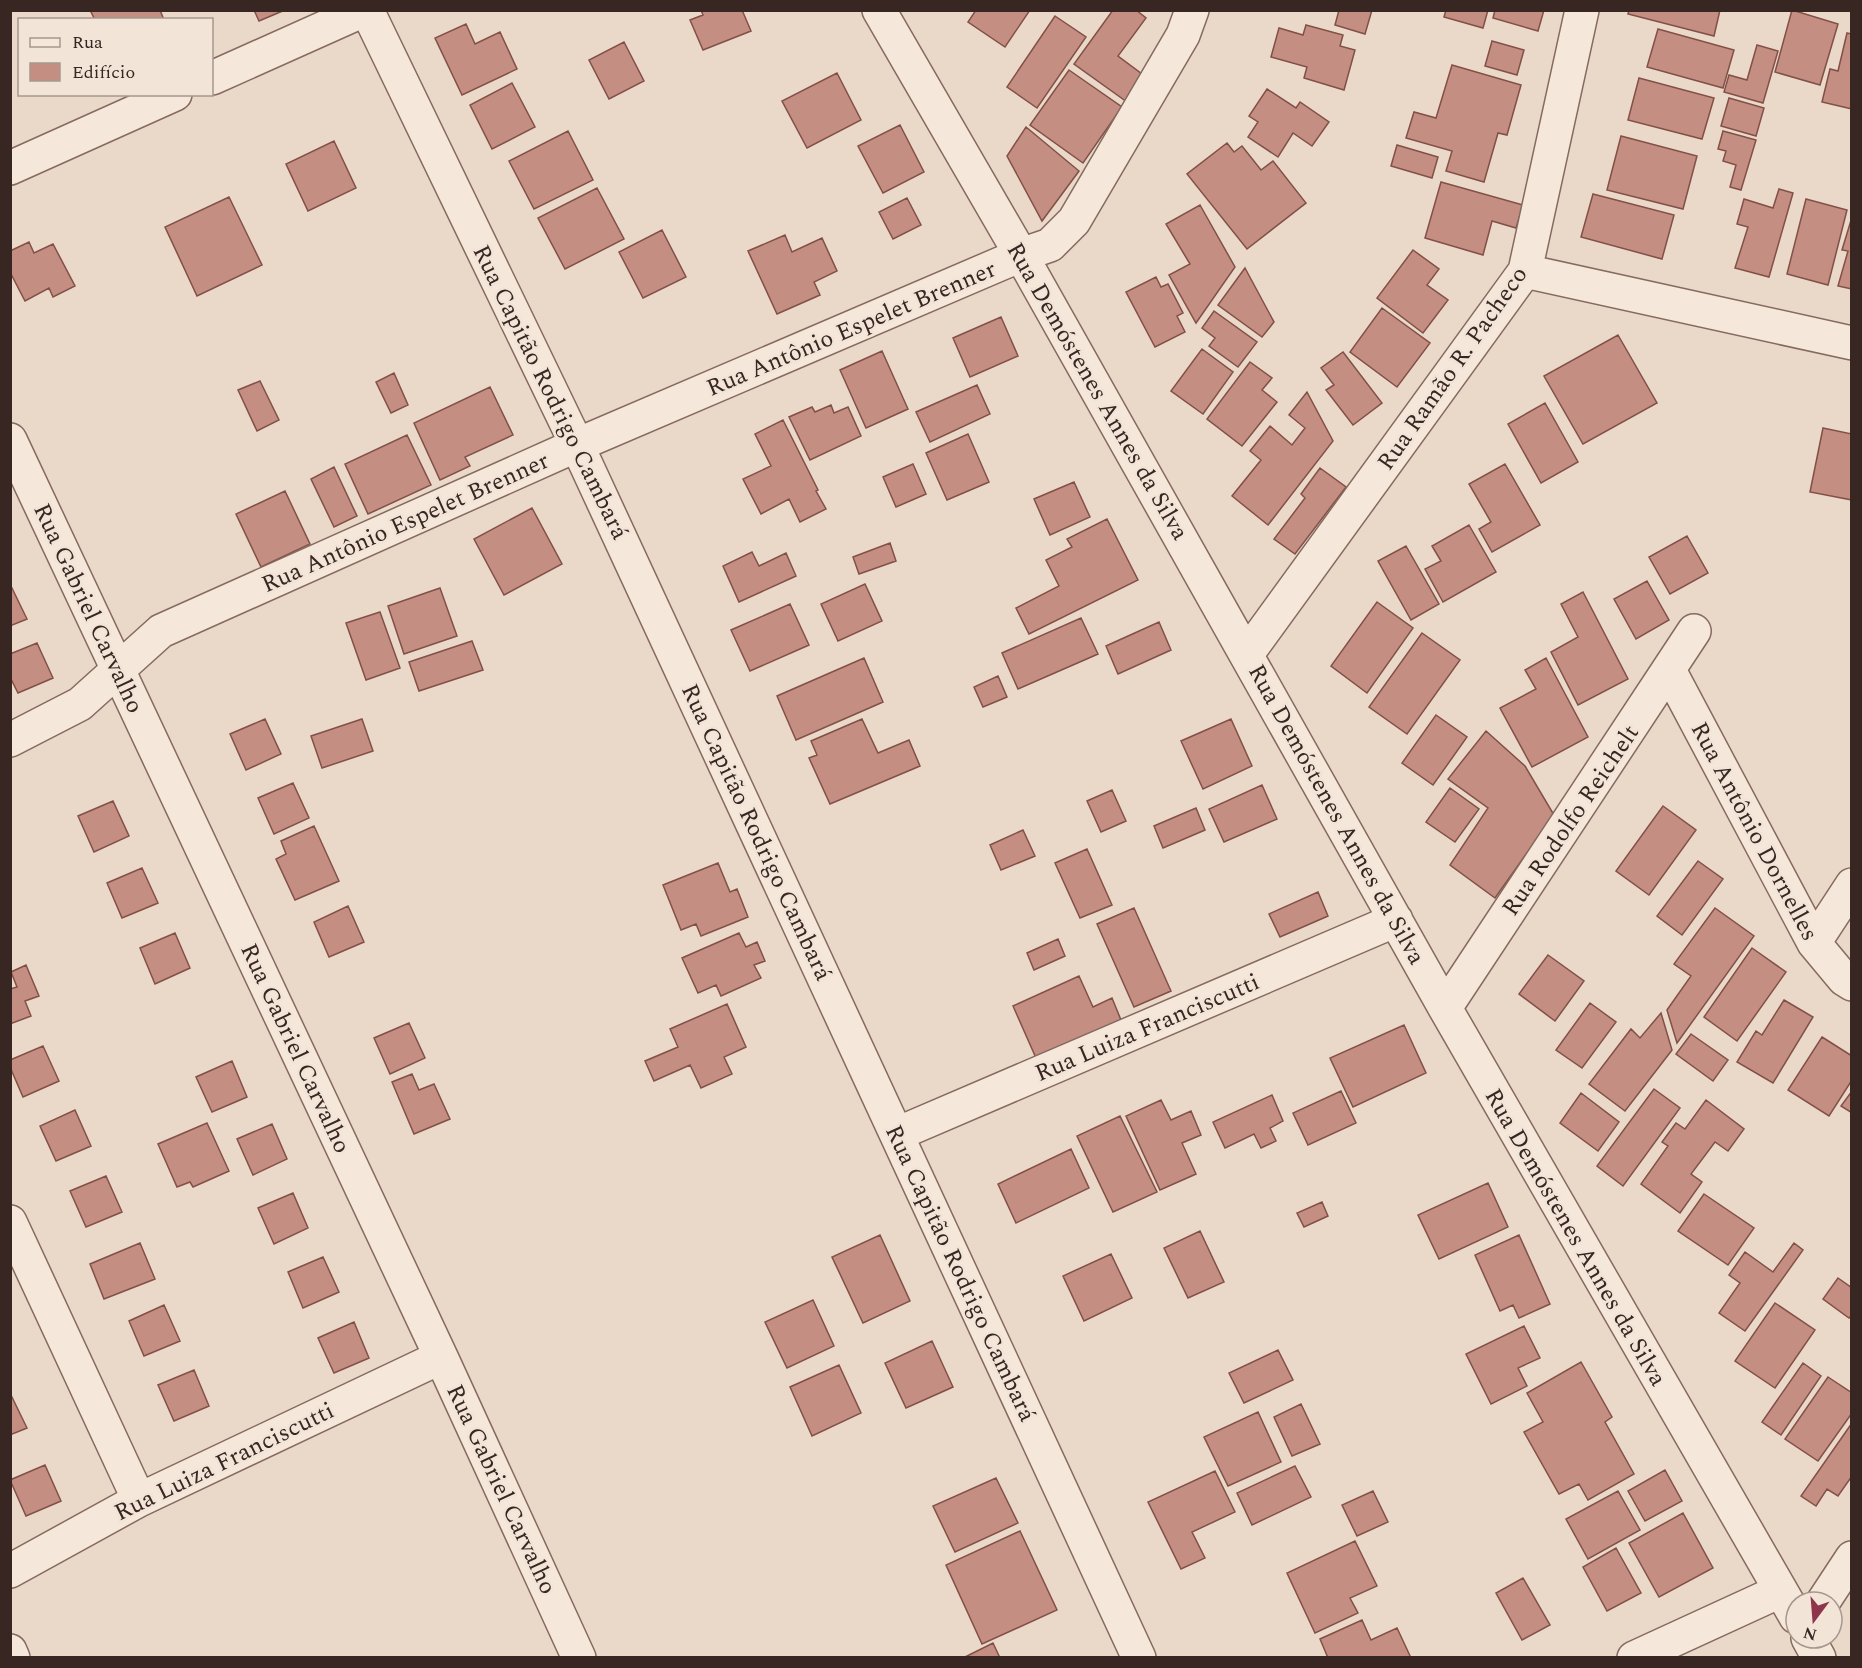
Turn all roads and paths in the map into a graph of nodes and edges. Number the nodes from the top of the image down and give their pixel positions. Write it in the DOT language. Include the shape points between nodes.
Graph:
graph roads {
  1 [pos="365,10"];
  2 [pos="879,10"];
  3 [pos="1192,10"];
  4 [pos="1582,10"];
  5 [pos="213,78"];
  6 [pos="171,96"];
  7 [pos="10,168"];
  8 [pos="1021,255"];
  9 [pos="1526,271"];
  10 [pos="1851,344"];
  11 [pos="10,440"];
  12 [pos="577,445"];
  13 [pos="1694,632"];
  14 [pos="1247,654"];
  15 [pos="118,668"];
  16 [pos="1669,670"];
  17 [pos="10,740"];
  18 [pos="1851,885"];
  19 [pos="1396,920"];
  20 [pos="1814,943"];
  21 [pos="1851,984"];
  22 [pos="1445,1008"];
  23 [pos="897,1134"];
  24 [pos="10,1222"];
  25 [pos="441,1357"];
  26 [pos="139,1500"];
  27 [pos="1851,1558"];
  28 [pos="10,1571"];
  29 [pos="1831,1590"];
  30 [pos="1784,1597"];
  31 [pos="1784,1605"];
  32 [pos="10,1651"];
  33 [pos="14,1658"];
  34 [pos="579,1658"];
  35 [pos="1139,1658"];
  36 [pos="1634,1658"];
  1 -- 5 [label="street"];
  1 -- 12 [label="street, Rua Capitão Rodrigo Cambará"];
  2 -- 8 [label="street, Rua Demóstenes Annes da Silva"];
  3 -- 8 [label="street, Rua Antônio Espelet Brenner" via="1183,35 1074,221 1050,245"];
  4 -- 9 [label="street, Rua Ramão R. Pacheco"];
  6 -- 7 [label="street"];
  8 -- 12 [label="street, Rua Antônio Espelet Brenner"];
  8 -- 14 [label="street, Rua Demóstenes Annes da Silva"];
  9 -- 10 [label="street"];
  9 -- 14 [label="street, Rua Ramão R. Pacheco"];
  11 -- 15 [label="street, Rua Gabriel Carvalho"];
  12 -- 15 [label="street, Rua Antônio Espelet Brenner" via="160,631"];
  12 -- 23 [label="street, Rua Capitão Rodrigo Cambará"];
  13 -- 16 [label="street, Rua Rodolfo Reichelt"];
  14 -- 19 [label="street, Rua Demóstenes Annes da Silva"];
  15 -- 17 [label="street, Rua Antônio Espelet Brenner" via="80,704"];
  15 -- 25 [label="street, Rua Gabriel Carvalho"];
  16 -- 20 [label="street, Rua Antônio Dornelles"];
  16 -- 22 [label="street, Rua Rodolfo Reichelt"];
  18 -- 20 [label="street"];
  19 -- 22 [label="street, Rua Demóstenes Annes da Silva"];
  19 -- 23 [label="street, Rua Luiza Franciscutti"];
  20 -- 21 [label="street, Rua Antônio Dornelles"];
  22 -- 30 [label="street, Rua Demóstenes Annes da Silva"];
  23 -- 35 [label="street, Rua Capitão Rodrigo Cambará"];
  24 -- 26 [label="street"];
  25 -- 26 [label="street, Rua Luiza Franciscutti"];
  25 -- 34 [label="street, Rua Gabriel Carvalho"];
  26 -- 28 [label="street, Rua Luiza Franciscutti"];
  27 -- 29 [label="street"];
  31 -- 36 [label="street"];
  32 -- 33 [label="street"];
}
